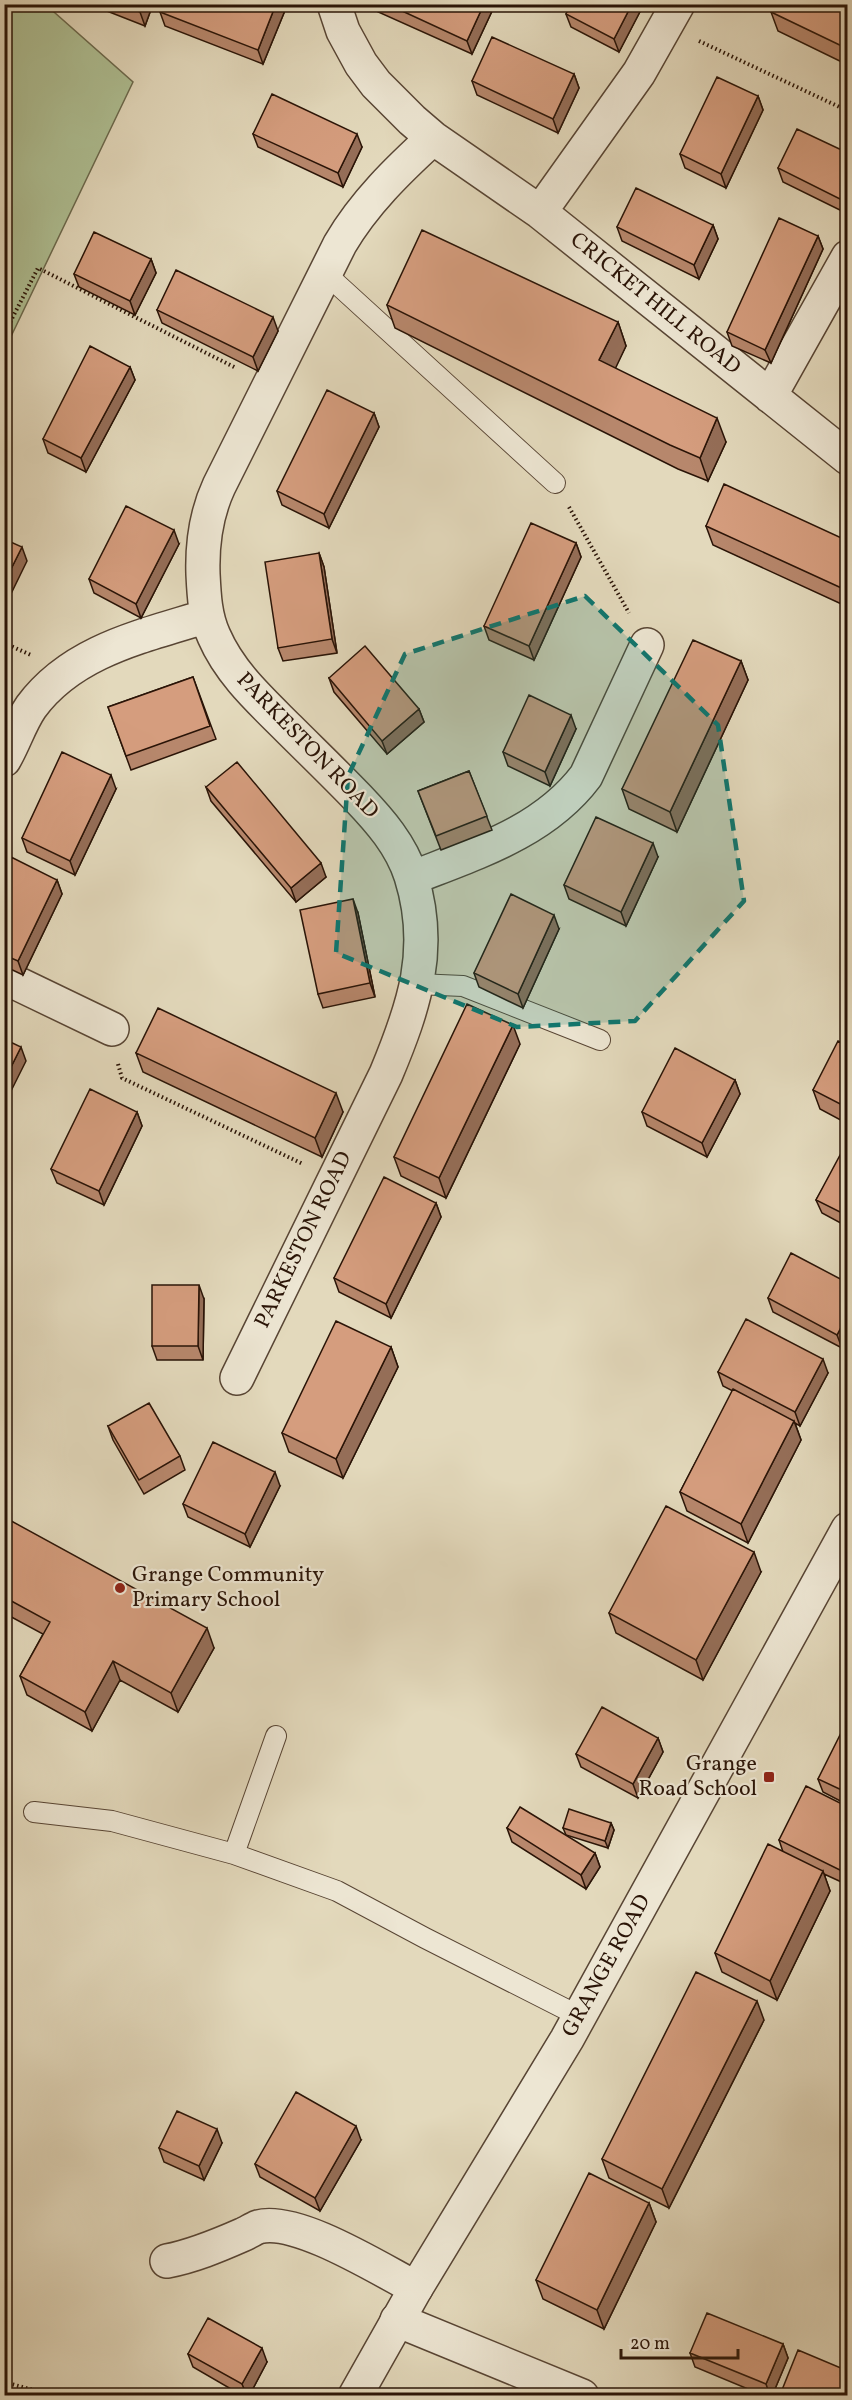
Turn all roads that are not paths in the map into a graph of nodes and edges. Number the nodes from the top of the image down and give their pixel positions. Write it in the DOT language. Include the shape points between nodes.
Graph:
graph roads {
  1 [pos="334,4"];
  2 [pos="672,15"];
  3 [pos="433,138"];
  4 [pos="540,212"];
  5 [pos="848,256"];
  6 [pos="325,273"];
  7 [pos="770,396"];
  8 [pos="848,458"];
  9 [pos="555,483"];
  10 [pos="207,616"];
  11 [pos="647,645"];
  12 [pos="4,760"];
  13 [pos="412,878"];
  14 [pos="4,978"];
  15 [pos="417,984"];
  16 [pos="112,1029"];
  17 [pos="600,1040"];
  18 [pos="237,1378"];
  19 [pos="848,1530"];
  20 [pos="276,1736"];
  21 [pos="34,1812"];
  22 [pos="234,1854"];
  23 [pos="579,2016"];
  24 [pos="167,2261"];
  25 [pos="416,2288"];
  26 [pos="397,2320"];
  27 [pos="355,2396"];
  28 [pos="582,2396"];
  1 -- 3 [label="street, CRICKET HILL ROAD" via="361,64 376,84"];
  2 -- 4 [label="street" via="639,73"];
  3 -- 4 [label="street, CRICKET HILL ROAD"];
  3 -- 6 [label="street, PARKESTON ROAD" via="404,164 352,223"];
  4 -- 7 [label="street, CRICKET HILL ROAD"];
  5 -- 7 [label="street"];
  6 -- 9 [label="lane"];
  6 -- 10 [label="street, PARKESTON ROAD" via="210,506 203,562"];
  7 -- 8 [label="street, CRICKET HILL ROAD"];
  10 -- 12 [label="street" via="82,660 52,682 30,709"];
  10 -- 13 [label="street, PARKESTON ROAD" via="213,635 234,670 376,817 397,845"];
  11 -- 13 [label="street" via="586,776 574,792 519,832"];
  13 -- 15 [label="street, PARKESTON ROAD" via="420,923"];
  14 -- 16 [label="street"];
  15 -- 17 [label="lane" via="464,986"];
  15 -- 18 [label="street, PARKESTON ROAD" via="411,1014 386,1074"];
  19 -- 23 [label="street, GRANGE ROAD"];
  20 -- 22 [label="lane"];
  21 -- 22 [label="lane" via="112,1821"];
  22 -- 23 [label="lane" via="337,1891"];
  23 -- 25 [label="street, GRANGE ROAD"];
  24 -- 25 [label="street" via="189,2257 260,2227 282,2227 324,2240"];
  25 -- 26 [label="street, GRANGE ROAD"];
  26 -- 27 [label="street, GRANGE ROAD"];
  26 -- 28 [label="street"];
}
